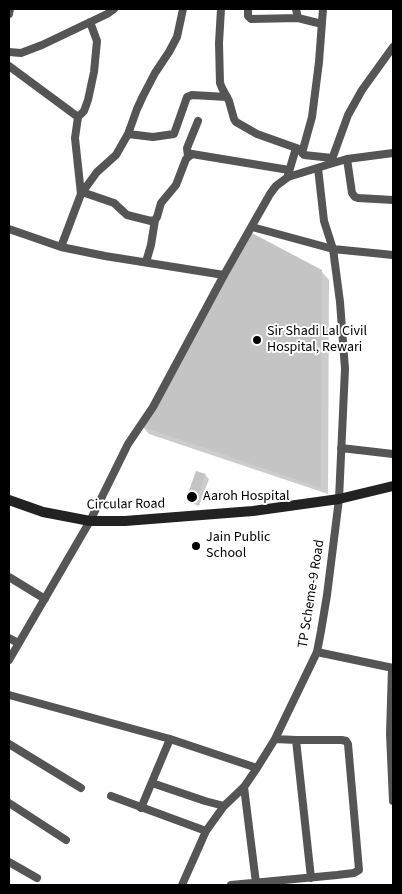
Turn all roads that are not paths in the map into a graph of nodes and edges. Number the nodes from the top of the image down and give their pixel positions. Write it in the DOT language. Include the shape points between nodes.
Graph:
graph roads {
  1 [pos="10,9"];
  2 [pos="114,9"];
  3 [pos="184,9"];
  4 [pos="221,9"];
  5 [pos="248,9"];
  6 [pos="296,9"];
  7 [pos="323,9"];
  8 [pos="9,14"];
  9 [pos="298,18"];
  10 [pos="90,22"];
  11 [pos="322,24"];
  12 [pos="393,47"];
  13 [pos="9,52"];
  14 [pos="9,66"];
  15 [pos="227,97"];
  16 [pos="78,117"];
  17 [pos="198,121"];
  18 [pos="128,134"];
  19 [pos="299,149"];
  20 [pos="393,153"];
  21 [pos="188,156"];
  22 [pos="347,160"];
  23 [pos="331,161"];
  24 [pos="318,168"];
  25 [pos="288,173"];
  26 [pos="81,193"];
  27 [pos="393,200"];
  28 [pos="155,220"];
  29 [pos="252,227"];
  30 [pos="9,229"];
  31 [pos="61,247"];
  32 [pos="333,249"];
  33 [pos="393,255"];
  34 [pos="146,262"];
  35 [pos="224,275"];
  36 [pos="341,448"];
  37 [pos="393,454"];
  38 [pos="393,486"];
  39 [pos="339,499"];
  40 [pos="9,500"];
  41 [pos="90,521"];
  42 [pos="9,577"];
  43 [pos="45,598"];
  44 [pos="9,638"];
  45 [pos="18,643"];
  46 [pos="317,652"];
  47 [pos="9,660"];
  48 [pos="392,668"];
  49 [pos="9,695"];
  50 [pos="170,739"];
  51 [pos="276,739"];
  52 [pos="296,740"];
  53 [pos="9,744"];
  54 [pos="258,768"];
  55 [pos="152,782"];
  56 [pos="392,783"];
  57 [pos="244,786"];
  58 [pos="81,788"];
  59 [pos="110,796"];
  60 [pos="393,801"];
  61 [pos="9,803"];
  62 [pos="224,806"];
  63 [pos="141,808"];
  64 [pos="206,831"];
  65 [pos="66,840"];
  66 [pos="9,862"];
  67 [pos="337,875"];
  68 [pos="37,878"];
  69 [pos="311,878"];
  70 [pos="256,883"];
  71 [pos="182,885"];
  72 [pos="230,885"];
  73 [pos="338,885"];
  1 -- 8 [label="street"];
  2 -- 10 [label="street"];
  3 -- 18 [label="street" via="177,37 143,96"];
  4 -- 15 [label="street" via="220,83"];
  5 -- 9 [label="street" via="248,16 252,19"];
  6 -- 9 [label="street"];
  7 -- 11 [label="street"];
  9 -- 11 [label="street"];
  10 -- 13 [label="street" via="21,53"];
  10 -- 16 [label="street" via="97,41 94,72 88,100"];
  11 -- 19 [label="street" via="312,117"];
  12 -- 23 [label="street" via="348,115"];
  14 -- 16 [label="street"];
  15 -- 18 [label="street" via="187,97 174,134 153,137"];
  15 -- 19 [label="street" via="236,122 257,134"];
  16 -- 26 [label="street" via="75,138"];
  17 -- 21 [label="street"];
  18 -- 26 [label="street" via="116,155"];
  19 -- 23 [label="street" via="304,155"];
  19 -- 25 [label="street"];
  20 -- 22 [label="street"];
  21 -- 25 [label="street" via="194,154"];
  21 -- 28 [label="street" via="176,185 164,198"];
  22 -- 23 [label="street"];
  22 -- 27 [label="street" via="355,197"];
  23 -- 24 [label="street"];
  24 -- 25 [label="street"];
  24 -- 32 [label="street, TP Scheme-9 Road" via="324,221"];
  25 -- 29 [label="street" via="270,194"];
  26 -- 28 [label="street" via="114,203 127,216"];
  26 -- 31 [label="street"];
  28 -- 34 [label="street"];
  29 -- 32 [label="street"];
  29 -- 35 [label="street"];
  30 -- 31 [label="street"];
  31 -- 34 [label="street"];
  32 -- 33 [label="street"];
  32 -- 36 [label="street, TP Scheme-9 Road" via="345,369"];
  34 -- 35 [label="street"];
  35 -- 41 [label="street" via="153,406 128,444"];
  36 -- 37 [label="street"];
  36 -- 39 [label="street, TP Scheme-9 Road"];
  38 -- 39 [label="main road, Circular Road"];
  39 -- 41 [label="main road, Circular Road" via="253,511"];
  39 -- 46 [label="street, TP Scheme-9 Road"];
  40 -- 41 [label="main road, Circular Road" via="43,512"];
  41 -- 43 [label="street"];
  42 -- 43 [label="street"];
  43 -- 45 [label="street"];
  44 -- 45 [label="street"];
  45 -- 47 [label="street"];
  46 -- 48 [label="street"];
  46 -- 51 [label="street, TP Scheme-9 Road"];
  48 -- 56 [label="street"];
  49 -- 50 [label="street"];
  50 -- 54 [label="street"];
  50 -- 55 [label="street"];
  51 -- 52 [label="street"];
  51 -- 54 [label="street, TP Scheme-9 Road"];
  52 -- 67 [label="street" via="346,741 349,747 359,867 357,872"];
  52 -- 69 [label="street"];
  53 -- 58 [label="street"];
  54 -- 57 [label="street, TP Scheme-9 Road"];
  55 -- 62 [label="street"];
  55 -- 63 [label="street"];
  56 -- 60 [label="street"];
  57 -- 62 [label="street, TP Scheme-9 Road"];
  57 -- 70 [label="street"];
  59 -- 63 [label="street"];
  61 -- 65 [label="street"];
  62 -- 64 [label="street, TP Scheme-9 Road"];
  63 -- 64 [label="street"];
  64 -- 71 [label="street, TP Scheme-9 Road"];
  66 -- 68 [label="street"];
  67 -- 69 [label="street"];
  67 -- 73 [label="street"];
  69 -- 70 [label="street"];
  70 -- 72 [label="street"];
}
